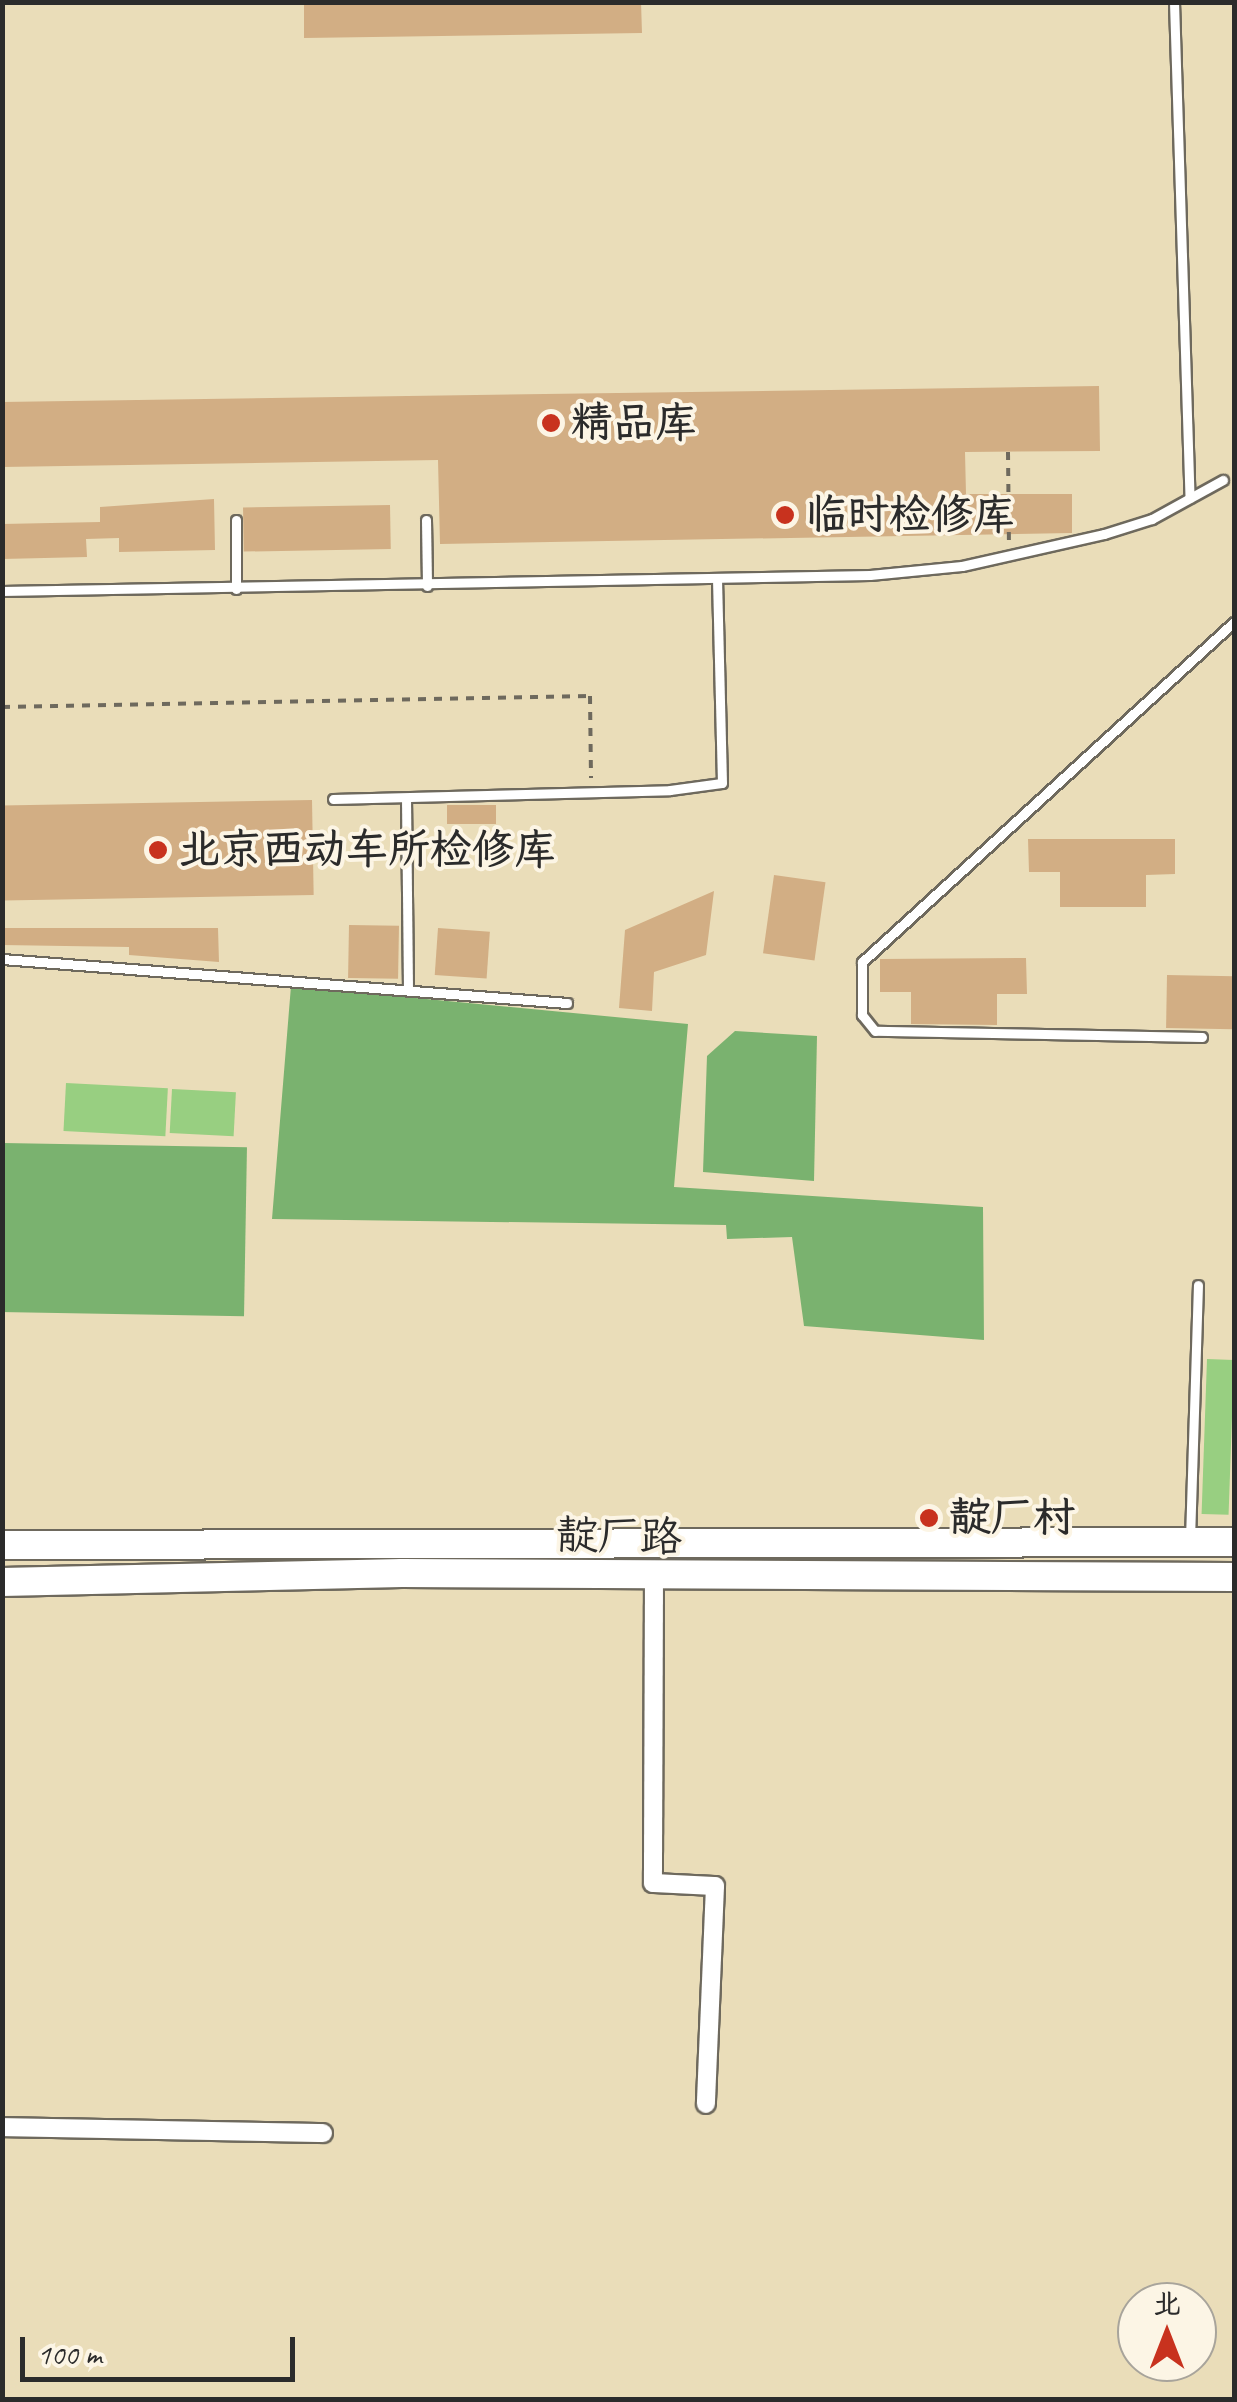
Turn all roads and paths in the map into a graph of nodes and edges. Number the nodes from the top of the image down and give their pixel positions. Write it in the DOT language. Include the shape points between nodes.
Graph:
graph roads {
  1 [pos="1174,2"];
  2 [pos="1008,452"];
  3 [pos="1223,480"];
  4 [pos="1190,498"];
  5 [pos="236,520"];
  6 [pos="426,520"];
  7 [pos="1010,554"];
  8 [pos="717,580"];
  9 [pos="427,586"];
  10 [pos="236,589"];
  11 [pos="2,591"];
  12 [pos="1234,622"];
  13 [pos="2,706"];
  14 [pos="591,793"];
  15 [pos="406,798"];
  16 [pos="333,799"];
  17 [pos="2,959"];
  18 [pos="408,989"];
  19 [pos="567,1003"];
  20 [pos="1202,1036"];
  21 [pos="1198,1285"];
  22 [pos="1190,1541"];
  23 [pos="1234,1542"];
  24 [pos="2,1544"];
  25 [pos="1234,1577"];
  26 [pos="654,1578"];
  27 [pos="2,1582"];
  28 [pos="706,2104"];
  29 [pos="2,2127"];
  30 [pos="323,2133"];
  1 -- 4 [label="lane"];
  2 -- 7 [label="path"];
  3 -- 4 [label="lane"];
  4 -- 7 [label="lane" via="1152,519"];
  5 -- 10 [label="lane"];
  6 -- 9 [label="lane"];
  7 -- 8 [label="lane" via="870,575"];
  8 -- 9 [label="lane"];
  8 -- 14 [label="lane" via="722,783"];
  9 -- 10 [label="lane"];
  10 -- 11 [label="lane"];
  12 -- 20 [label="lane" via="862,962 862,1015 875,1031"];
  13 -- 14 [label="path" via="590,696"];
  14 -- 15 [label="lane"];
  15 -- 16 [label="lane"];
  15 -- 18 [label="lane"];
  17 -- 18 [label="lane"];
  18 -- 19 [label="lane"];
  21 -- 22 [label="lane"];
  22 -- 23 [label="main road"];
  22 -- 24 [label="main road"];
  25 -- 26 [label="main road, 靛厂路"];
  26 -- 27 [label="main road, 靛厂路" via="402,1573"];
  26 -- 28 [label="street" via="653,1882 715,1886"];
  29 -- 30 [label="street"];
}
